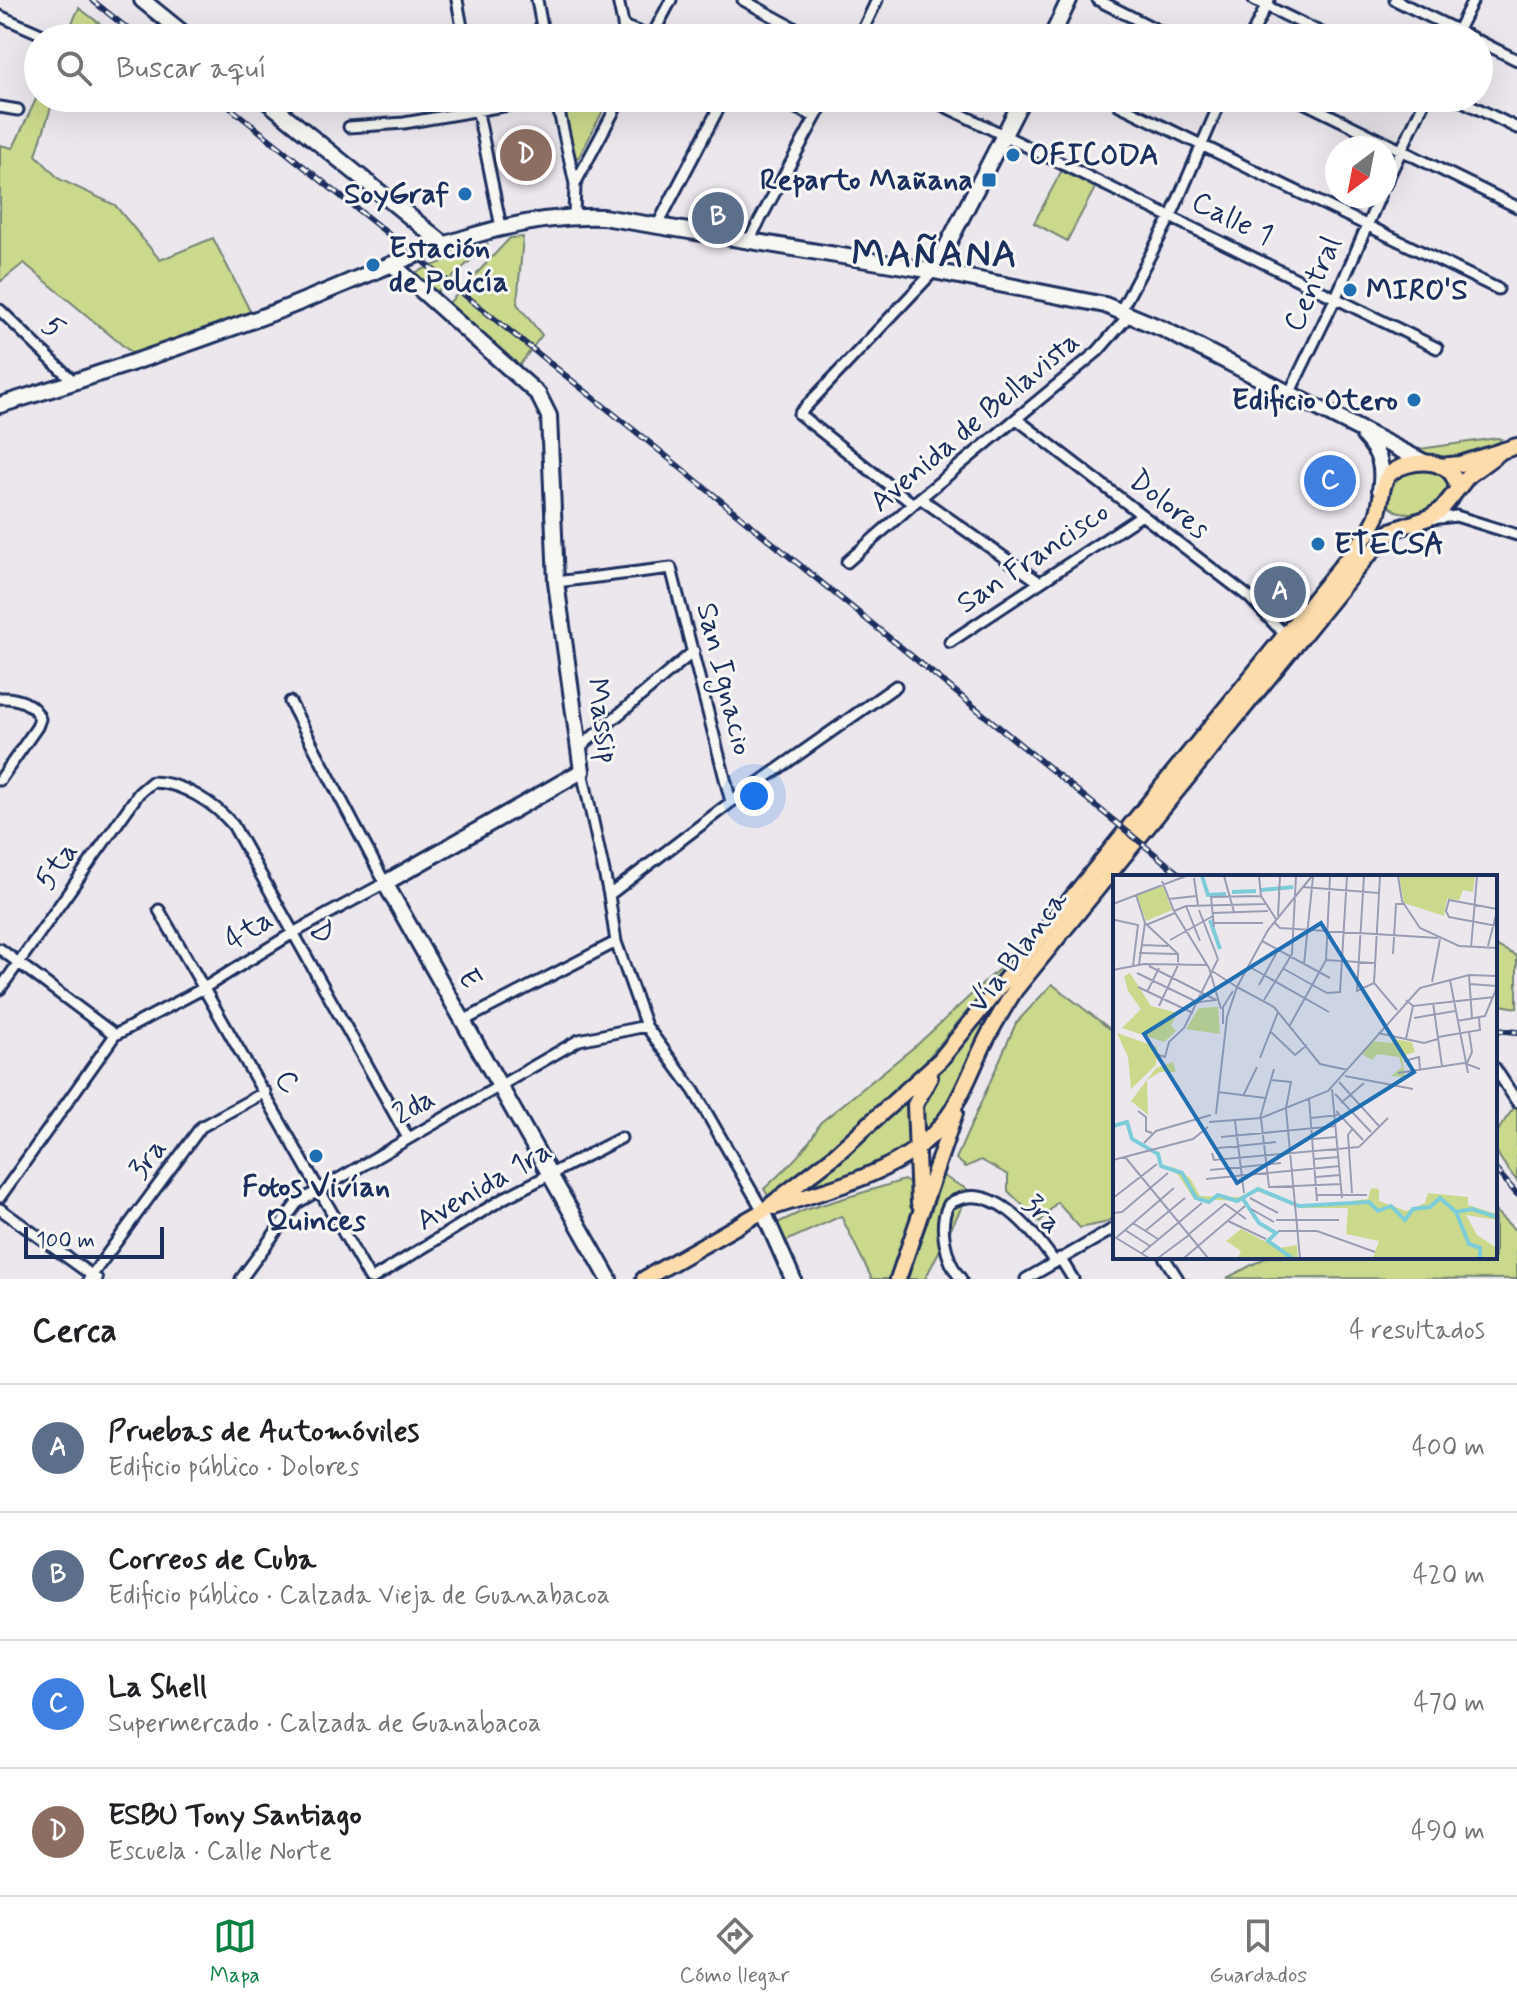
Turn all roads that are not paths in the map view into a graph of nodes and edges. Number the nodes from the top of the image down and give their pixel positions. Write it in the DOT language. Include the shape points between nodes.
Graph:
graph roads {
  1 [pos="142,0"];
  2 [pos="457,0"];
  3 [pos="537,0"];
  4 [pos="618,0"];
  5 [pos="671,0"];
  6 [pos="743,0"];
  7 [pos="877,0"];
  8 [pos="1069,0"];
  9 [pos="1098,0"];
  10 [pos="1254,0"];
  11 [pos="1395,0"];
  12 [pos="1473,0"];
  13 [pos="1267,3"];
  14 [pos="0,16"];
  15 [pos="172,24"];
  16 [pos="461,24"];
  17 [pos="541,24"];
  18 [pos="623,24"];
  19 [pos="659,24"];
  20 [pos="787,24"];
  21 [pos="866,24"];
  22 [pos="1058,24"];
  23 [pos="1145,24"];
  24 [pos="1257,24"];
  25 [pos="1306,24"];
  26 [pos="1438,24"];
  27 [pos="1461,24"];
  28 [pos="24,27"];
  29 [pos="1493,47"];
  30 [pos="1516,56"];
  31 [pos="0,107"];
  32 [pos="18,110"];
  33 [pos="280,112"];
  34 [pos="471,112"];
  35 [pos="477,112"];
  36 [pos="557,112"];
  37 [pos="614,112"];
  38 [pos="717,112"];
  39 [pos="804,112"];
  40 [pos="818,112"];
  41 [pos="956,112"];
  42 [pos="1016,112"];
  43 [pos="1134,112"];
  44 [pos="1215,112"];
  45 [pos="1324,112"];
  46 [pos="1419,112"];
  47 [pos="1484,112"];
  48 [pos="815,117"];
  49 [pos="349,127"];
  50 [pos="1517,128"];
  51 [pos="1004,136"];
  52 [pos="1200,144"];
  53 [pos="1402,149"];
  54 [pos="1397,160"];
  55 [pos="575,184"];
  56 [pos="1517,207"];
  57 [pos="1374,208"];
  58 [pos="574,216"];
  59 [pos="1171,216"];
  60 [pos="1366,225"];
  61 [pos="657,226"];
  62 [pos="501,227"];
  63 [pos="748,242"];
  64 [pos="445,245"];
  65 [pos="393,265"];
  66 [pos="934,271"];
  67 [pos="1498,289"];
  68 [pos="1336,297"];
  69 [pos="0,310"];
  70 [pos="1126,312"];
  71 [pos="1437,348"];
  72 [pos="73,381"];
  73 [pos="1290,392"];
  74 [pos="0,405"];
  75 [pos="1018,420"];
  76 [pos="1352,425"];
  77 [pos="1517,446"];
  78 [pos="1499,453"];
  79 [pos="1424,462"];
  80 [pos="1440,466"];
  81 [pos="1455,492"];
  82 [pos="1380,500"];
  83 [pos="916,501"];
  84 [pos="1142,515"];
  85 [pos="1456,516"];
  86 [pos="1408,525"];
  87 [pos="1517,535"];
  88 [pos="847,562"];
  89 [pos="556,582"];
  90 [pos="1039,582"];
  91 [pos="1285,635"];
  92 [pos="950,642"];
  93 [pos="694,651"];
  94 [pos="896,686"];
  95 [pos="0,698"];
  96 [pos="290,702"];
  97 [pos="579,748"];
  98 [pos="582,771"];
  99 [pos="0,780"];
  100 [pos="162,782"];
  101 [pos="731,802"];
  102 [pos="385,883"];
  103 [pos="609,895"];
  104 [pos="159,910"];
  105 [pos="293,933"];
  106 [pos="616,942"];
  107 [pos="0,949"];
  108 [pos="19,962"];
  109 [pos="204,988"];
  110 [pos="0,989"];
  111 [pos="463,1021"];
  112 [pos="646,1026"];
  113 [pos="115,1035"];
  114 [pos="940,1060"];
  115 [pos="1497,1071"];
  116 [pos="500,1086"];
  117 [pos="265,1092"];
  118 [pos="961,1095"];
  119 [pos="1517,1102"];
  120 [pos="408,1138"];
  121 [pos="621,1138"];
  122 [pos="916,1148"];
  123 [pos="890,1165"];
  124 [pos="550,1175"];
  125 [pos="918,1183"];
  126 [pos="318,1191"];
  127 [pos="0,1197"];
  128 [pos="0,1209"];
  129 [pos="763,1211"];
  130 [pos="919,1212"];
  131 [pos="1113,1229"];
  132 [pos="1165,1259"];
  133 [pos="1057,1260"];
  134 [pos="92,1278"];
  135 [pos="241,1279"];
  136 [pos="371,1279"];
  137 [pos="609,1279"];
  138 [pos="644,1279"];
  139 [pos="793,1279"];
  140 [pos="898,1279"];
  141 [pos="961,1279"];
  142 [pos="1026,1279"];
  143 [pos="1073,1279"];
  144 [pos="1178,1279"];
  1 -- 15 [label="main road"];
  2 -- 16 [label="street"];
  3 -- 17 [label="street"];
  4 -- 18 [label="street"];
  5 -- 19 [label="street"];
  6 -- 20 [label="street"];
  7 -- 21 [label="street"];
  8 -- 22 [label="main road"];
  9 -- 23 [label="street"];
  10 -- 13 [label="street"];
  11 -- 26 [label="street"];
  12 -- 27 [label="street"];
  13 -- 24 [label="street"];
  13 -- 25 [label="street"];
  14 -- 28 [label="street"];
  29 -- 30 [label="street"];
  31 -- 32 [label="street"];
  33 -- 64 [label="main road"];
  34 -- 49 [label="street"];
  35 -- 62 [label="street"];
  36 -- 55 [label="street"];
  37 -- 55 [label="street"];
  38 -- 61 [label="street"];
  39 -- 48 [label="street"];
  40 -- 48 [label="street"];
  41 -- 51 [label="street, Calle 1"];
  42 -- 51 [label="main road"];
  43 -- 52 [label="street"];
  44 -- 52 [label="street, Avenida de Bellavista"];
  45 -- 53 [label="street"];
  46 -- 53 [label="street"];
  47 -- 50 [label="street"];
  48 -- 63 [label="street"];
  51 -- 59 [label="street, Calle 1"];
  51 -- 66 [label="main road"];
  52 -- 59 [label="street, Avenida de Bellavista"];
  52 -- 60 [label="street"];
  53 -- 54 [label="street"];
  53 -- 56 [label="street"];
  55 -- 58 [label="street"];
  57 -- 60 [label="street, Central"];
  58 -- 61 [label="main road"];
  58 -- 62 [label="main road"];
  59 -- 68 [label="street, Calle 1"];
  59 -- 70 [label="street, Avenida de Bellavista"];
  60 -- 67 [label="street"];
  60 -- 68 [label="street, Central"];
  61 -- 63 [label="main road"];
  62 -- 64 [label="main road"];
  63 -- 66 [label="main road"];
  64 -- 65 [label="main road"];
  65 -- 72 [label="main road"];
  65 -- 89 [label="main road, Massip" via="538,394 549,416"];
  66 -- 70 [label="main road"];
  66 -- 83 [label="street" via="799,414"];
  68 -- 71 [label="street, Calle 1"];
  68 -- 73 [label="street, Central"];
  69 -- 72 [label="street, 5"];
  70 -- 73 [label="main road"];
  70 -- 75 [label="street, Avenida de Bellavista" via="1098,351"];
  72 -- 74 [label="main road"];
  73 -- 76 [label="main road"];
  75 -- 83 [label="street, Avenida de Bellavista"];
  75 -- 84 [label="street, Dolores"];
  76 -- 79 [label="main road"];
  76 -- 82 [label="main road" via="1380,457"];
  77 -- 78 [label="main road"];
  78 -- 80 [label="main road"];
  78 -- 81 [label="main road"];
  79 -- 80 [label="main road"];
  79 -- 82 [label="main road" via="1393,471"];
  80 -- 81 [label="main road" via="1455,478"];
  81 -- 85 [label="street"];
  81 -- 86 [label="main road" via="1434,515"];
  82 -- 86 [label="main road" via="1394,523"];
  82 -- 91 [label="main road, Vía Blanca" via="1368,533"];
  83 -- 88 [label="street, Avenida de Bellavista"];
  83 -- 90 [label="street"];
  84 -- 90 [label="street, San Francisco"];
  84 -- 91 [label="street, Dolores" via="1249,597"];
  85 -- 86 [label="street"];
  85 -- 87 [label="street"];
  86 -- 118 [label="main road, Vía Blanca" via="1390,532 1364,560 1015,990"];
  89 -- 93 [label="street, San Ignacio" via="671,568"];
  89 -- 97 [label="main road, Massip"];
  90 -- 92 [label="street, San Francisco"];
  91 -- 114 [label="main road, Vía Blanca"];
  93 -- 97 [label="street"];
  93 -- 101 [label="street, San Ignacio"];
  94 -- 101 [label="street"];
  95 -- 99 [label="street" via="28,703 40,719"];
  96 -- 102 [label="street, E"];
  97 -- 98 [label="main road, Massip"];
  98 -- 102 [label="main road, 4ta"];
  98 -- 103 [label="street, Massip"];
  100 -- 105 [label="street, D" via="221,811"];
  100 -- 108 [label="street, 5ta" via="152,782 139,793"];
  101 -- 103 [label="street"];
  102 -- 105 [label="street, 4ta"];
  102 -- 111 [label="main road, E"];
  103 -- 106 [label="street, Massip"];
  104 -- 109 [label="street, C"];
  105 -- 109 [label="street, 4ta"];
  105 -- 120 [label="street, D"];
  106 -- 111 [label="street"];
  106 -- 112 [label="street, Massip"];
  107 -- 108 [label="street"];
  108 -- 110 [label="street, 5ta"];
  108 -- 113 [label="street"];
  109 -- 113 [label="street, 4ta"];
  109 -- 117 [label="street, C"];
  111 -- 116 [label="main road, E"];
  112 -- 116 [label="street, 2da" via="579,1040"];
  112 -- 129 [label="street, Massip" via="694,1091"];
  113 -- 127 [label="street, 4ta"];
  114 -- 122 [label="main road" via="915,1105"];
  114 -- 129 [label="main road, Vía Blanca" via="833,1157"];
  115 -- 119 [label="street"];
  116 -- 120 [label="street, 2da"];
  116 -- 124 [label="main road, E"];
  117 -- 126 [label="street, C"];
  117 -- 134 [label="street, 3ra" via="201,1127"];
  118 -- 122 [label="main road, Vía Blanca" via="944,1123"];
  118 -- 130 [label="main road"];
  120 -- 126 [label="street, 2da"];
  121 -- 124 [label="street, Avenida 1ra"];
  122 -- 123 [label="main road, Vía Blanca"];
  122 -- 125 [label="main road"];
  123 -- 125 [label="main road" via="907,1168"];
  123 -- 129 [label="main road, Vía Blanca"];
  124 -- 136 [label="street, Avenida 1ra"];
  124 -- 137 [label="main road, E"];
  125 -- 130 [label="main road"];
  126 -- 135 [label="street, 2da" via="297,1203"];
  126 -- 136 [label="street, C"];
  128 -- 134 [label="street"];
  129 -- 138 [label="main road, Vía Blanca"];
  129 -- 139 [label="main road"];
  130 -- 140 [label="main road"];
  131 -- 133 [label="street"];
  132 -- 144 [label="street"];
  133 -- 141 [label="street, 3ra" via="1017,1215 997,1203 967,1197 949,1204 944,1217 948,1256"];
  133 -- 142 [label="street"];
  133 -- 143 [label="street, 3ra"];
}
